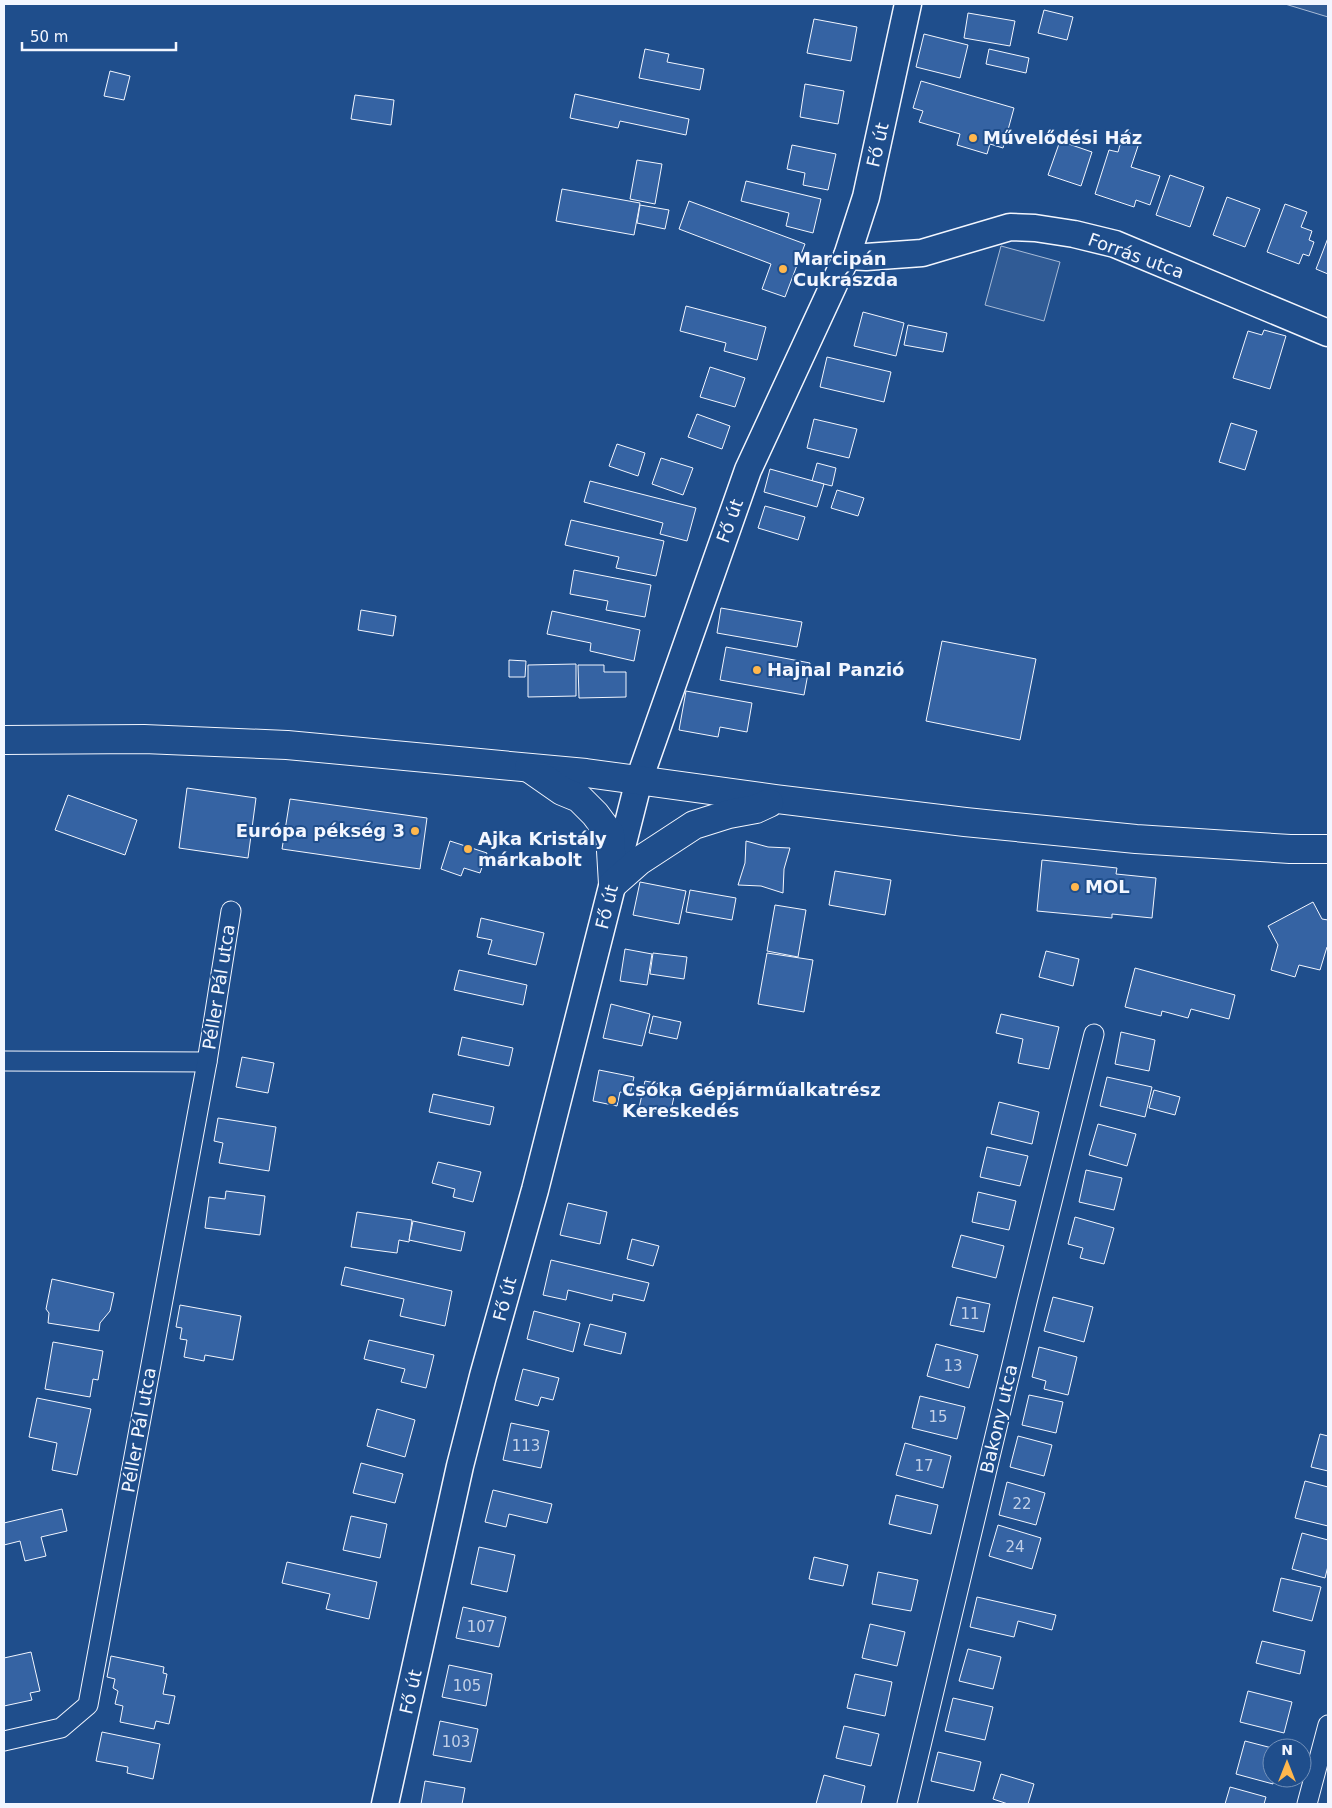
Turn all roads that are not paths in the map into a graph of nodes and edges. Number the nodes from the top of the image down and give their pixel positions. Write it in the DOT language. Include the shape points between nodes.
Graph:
graph roads {
  1 [pos="908,4"];
  2 [pos="847,256"];
  3 [pos="1328,333"];
  4 [pos="4,740"];
  5 [pos="528,768"];
  6 [pos="639,780"];
  7 [pos="776,799"];
  8 [pos="1328,849"];
  9 [pos="613,884"];
  10 [pos="231,911"];
  11 [pos="1094,1034"];
  12 [pos="4,1061"];
  13 [pos="207,1062"];
  14 [pos="1328,1725"];
  15 [pos="4,1741"];
  16 [pos="385,1804"];
  17 [pos="907,1804"];
  18 [pos="1307,1804"];
  1 -- 2 [label="main road, Fő út" via="866,197"];
  2 -- 3 [label="main road, Forrás utca" via="922,253 1010,227 1074,234 1115,244"];
  2 -- 6 [label="main road, Fő út" via="748,470"];
  4 -- 5 [label="main road" via="144,739 288,745"];
  5 -- 6 [label="main road"];
  5 -- 9 [label="main road" via="562,791 579,798 610,834"];
  6 -- 7 [label="main road"];
  6 -- 9 [label="main road, Fő út"];
  7 -- 8 [label="main road" via="1136,839"];
  7 -- 9 [label="main road" via="756,809 694,825 639,861"];
  9 -- 16 [label="main road, Fő út" via="460,1466"];
  10 -- 13 [label="street, Péller Pál utca"];
  11 -- 17 [label="street, Bakony utca" via="1026,1302"];
  12 -- 13 [label="street, Péller Pál utca"];
  13 -- 15 [label="street, Péller Pál utca" via="88,1705 61,1728"];
  14 -- 18 [label="street"];
}
